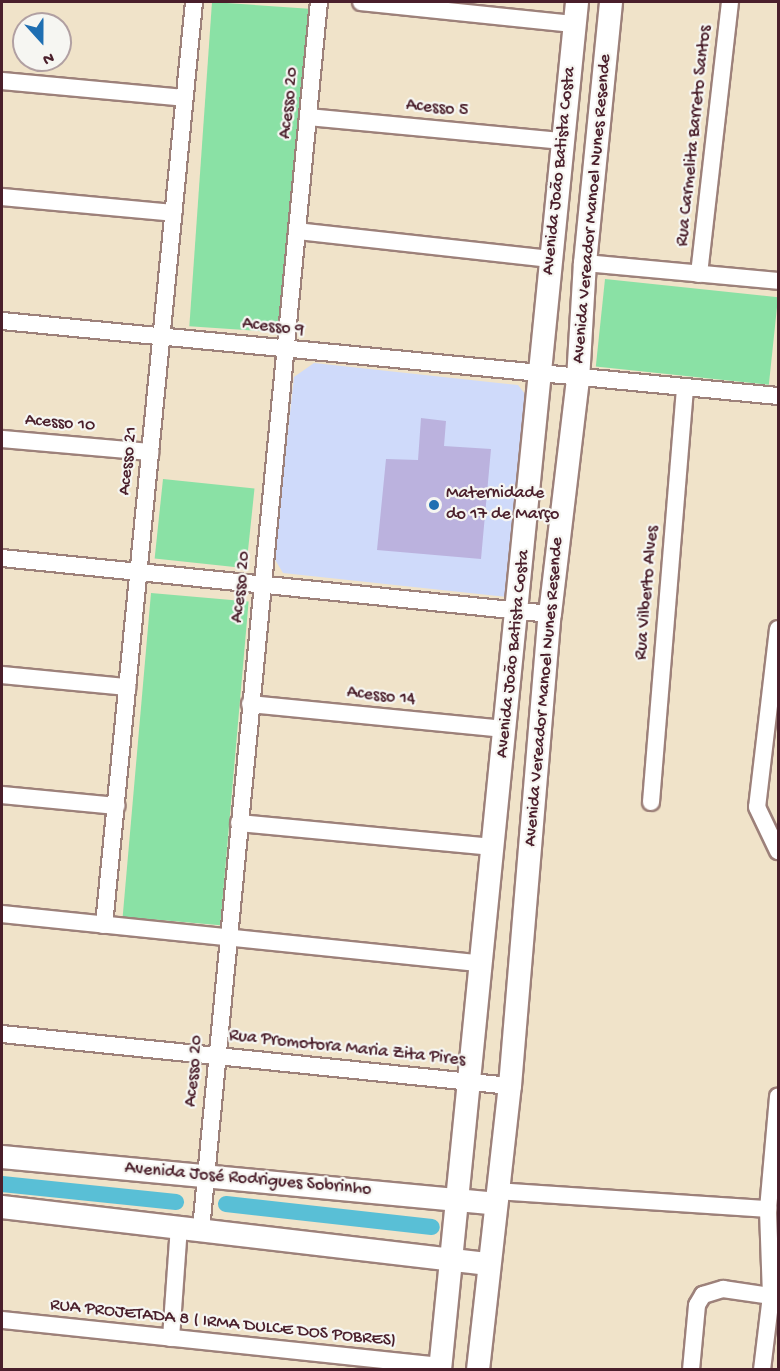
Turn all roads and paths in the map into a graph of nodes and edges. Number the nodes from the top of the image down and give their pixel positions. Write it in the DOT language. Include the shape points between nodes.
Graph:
graph roads {
  1 [pos="194,2"];
  2 [pos="319,2"];
  3 [pos="361,2"];
  4 [pos="611,2"];
  5 [pos="730,2"];
  6 [pos="576,13"];
  7 [pos="2,81"];
  8 [pos="184,98"];
  9 [pos="308,117"];
  10 [pos="563,141"];
  11 [pos="2,197"];
  12 [pos="173,213"];
  13 [pos="297,231"];
  14 [pos="551,259"];
  15 [pos="585,263"];
  16 [pos="699,274"];
  17 [pos="778,281"];
  18 [pos="2,321"];
  19 [pos="161,337"];
  20 [pos="285,349"];
  21 [pos="541,374"];
  22 [pos="578,380"];
  23 [pos="685,388"];
  24 [pos="778,396"];
  25 [pos="2,439"];
  26 [pos="150,452"];
  27 [pos="2,558"];
  28 [pos="138,571"];
  29 [pos="262,583"];
  30 [pos="519,613"];
  31 [pos="550,614"];
  32 [pos="778,629"];
  33 [pos="778,637"];
  34 [pos="2,675"];
  35 [pos="127,687"];
  36 [pos="250,704"];
  37 [pos="507,729"];
  38 [pos="2,795"];
  39 [pos="651,801"];
  40 [pos="116,806"];
  41 [pos="239,822"];
  42 [pos="493,847"];
  43 [pos="778,851"];
  44 [pos="2,914"];
  45 [pos="104,925"];
  46 [pos="228,939"];
  47 [pos="480,963"];
  48 [pos="2,1034"];
  49 [pos="216,1056"];
  50 [pos="469,1082"];
  51 [pos="510,1086"];
  52 [pos="778,1096"];
  53 [pos="2,1157"];
  54 [pos="205,1176"];
  55 [pos="496,1197"];
  56 [pos="458,1199"];
  57 [pos="2,1207"];
  58 [pos="768,1209"];
  59 [pos="190,1228"];
  60 [pos="450,1260"];
  61 [pos="489,1264"];
  62 [pos="771,1296"];
  63 [pos="2,1320"];
  64 [pos="773,1323"];
  65 [pos="171,1338"];
  66 [pos="440,1368"];
  67 [pos="478,1370"];
  68 [pos="691,1370"];
  69 [pos="762,1370"];
  1 -- 8 [label="street, Acesso 21"];
  2 -- 9 [label="street, Acesso 20"];
  3 -- 6 [label="street"];
  4 -- 15 [label="street, Avenida Vereador Manoel Nunes Resende"];
  5 -- 16 [label="street, Rua Carmelita Barreto Santos"];
  6 -- 10 [label="street, Avenida João Batista Costa"];
  7 -- 8 [label="street"];
  8 -- 12 [label="street, Acesso 21"];
  9 -- 10 [label="street, Acesso 5"];
  9 -- 13 [label="street, Acesso 20"];
  10 -- 14 [label="street, Avenida João Batista Costa"];
  11 -- 12 [label="street"];
  12 -- 19 [label="street, Acesso 21"];
  13 -- 14 [label="street"];
  13 -- 20 [label="street, Acesso 20"];
  14 -- 21 [label="street, Avenida João Batista Costa"];
  15 -- 16 [label="street"];
  15 -- 22 [label="street, Avenida Vereador Manoel Nunes Resende"];
  16 -- 17 [label="street"];
  18 -- 19 [label="street, Acesso 9"];
  19 -- 20 [label="street, Acesso 9"];
  19 -- 26 [label="street, Acesso 21"];
  20 -- 21 [label="street, Acesso 9"];
  20 -- 29 [label="street, Acesso 20"];
  21 -- 22 [label="street, Acesso 9"];
  21 -- 30 [label="street, Avenida João Batista Costa"];
  22 -- 23 [label="street, Acesso 9"];
  22 -- 31 [label="street, Avenida Vereador Manoel Nunes Resende"];
  23 -- 24 [label="street, Acesso 9"];
  23 -- 39 [label="street, Rua Vilberto Alves"];
  25 -- 26 [label="street, Acesso 10"];
  26 -- 28 [label="street, Acesso 21"];
  27 -- 28 [label="street"];
  28 -- 29 [label="street"];
  28 -- 35 [label="street, Acesso 21"];
  29 -- 30 [label="street"];
  29 -- 36 [label="street, Acesso 20"];
  30 -- 31 [label="street"];
  30 -- 37 [label="street, Avenida João Batista Costa"];
  31 -- 51 [label="street, Avenida Vereador Manoel Nunes Resende"];
  32 -- 33 [label="street"];
  33 -- 43 [label="street" via="757,807"];
  34 -- 35 [label="street"];
  35 -- 40 [label="street, Acesso 21"];
  36 -- 37 [label="street, Acesso 14"];
  36 -- 41 [label="street, Acesso 20"];
  37 -- 42 [label="street, Avenida João Batista Costa"];
  38 -- 40 [label="street"];
  40 -- 45 [label="street, Acesso 21"];
  41 -- 42 [label="street"];
  41 -- 46 [label="street, Acesso 20"];
  42 -- 47 [label="street, Avenida João Batista Costa"];
  44 -- 45 [label="street"];
  45 -- 46 [label="street"];
  46 -- 47 [label="street"];
  46 -- 49 [label="street, Acesso 20"];
  47 -- 50 [label="street, Avenida João Batista Costa"];
  48 -- 49 [label="street, Rua Promotora Maria Zita Pires"];
  49 -- 50 [label="street, Rua Promotora Maria Zita Pires"];
  49 -- 54 [label="street, Acesso 20"];
  50 -- 51 [label="street, Rua Promotora Maria Zita Pires"];
  50 -- 56 [label="street, Avenida João Batista Costa"];
  51 -- 55 [label="street, Avenida Vereador Manoel Nunes Resende"];
  52 -- 58 [label="street"];
  53 -- 54 [label="street, Avenida José Rodrigues Sobrinho"];
  54 -- 56 [label="street, Avenida José Rodrigues Sobrinho"];
  54 -- 59 [label="street, Acesso 20"];
  55 -- 56 [label="street, Avenida José Rodrigues Sobrinho"];
  55 -- 58 [label="street"];
  55 -- 61 [label="street, Avenida Vereador Manoel Nunes Resende"];
  56 -- 60 [label="street, Avenida João Batista Costa"];
  57 -- 59 [label="street"];
  58 -- 62 [label="street"];
  59 -- 60 [label="street"];
  59 -- 65 [label="street, Acesso 20"];
  60 -- 61 [label="street"];
  60 -- 66 [label="street, Avenida João Batista Costa"];
  61 -- 67 [label="street, Avenida Vereador Manoel Nunes Resende"];
  62 -- 64 [label="street"];
  62 -- 68 [label="street" via="723,1289 703,1295 697,1305"];
  63 -- 65 [label="street, RUA PROJETADA 8 ( IRMA DULCE DOS POBRES)"];
  64 -- 69 [label="street"];
  65 -- 66 [label="street, RUA PROJETADA 8 ( IRMA DULCE DOS POBRES)"];
}
